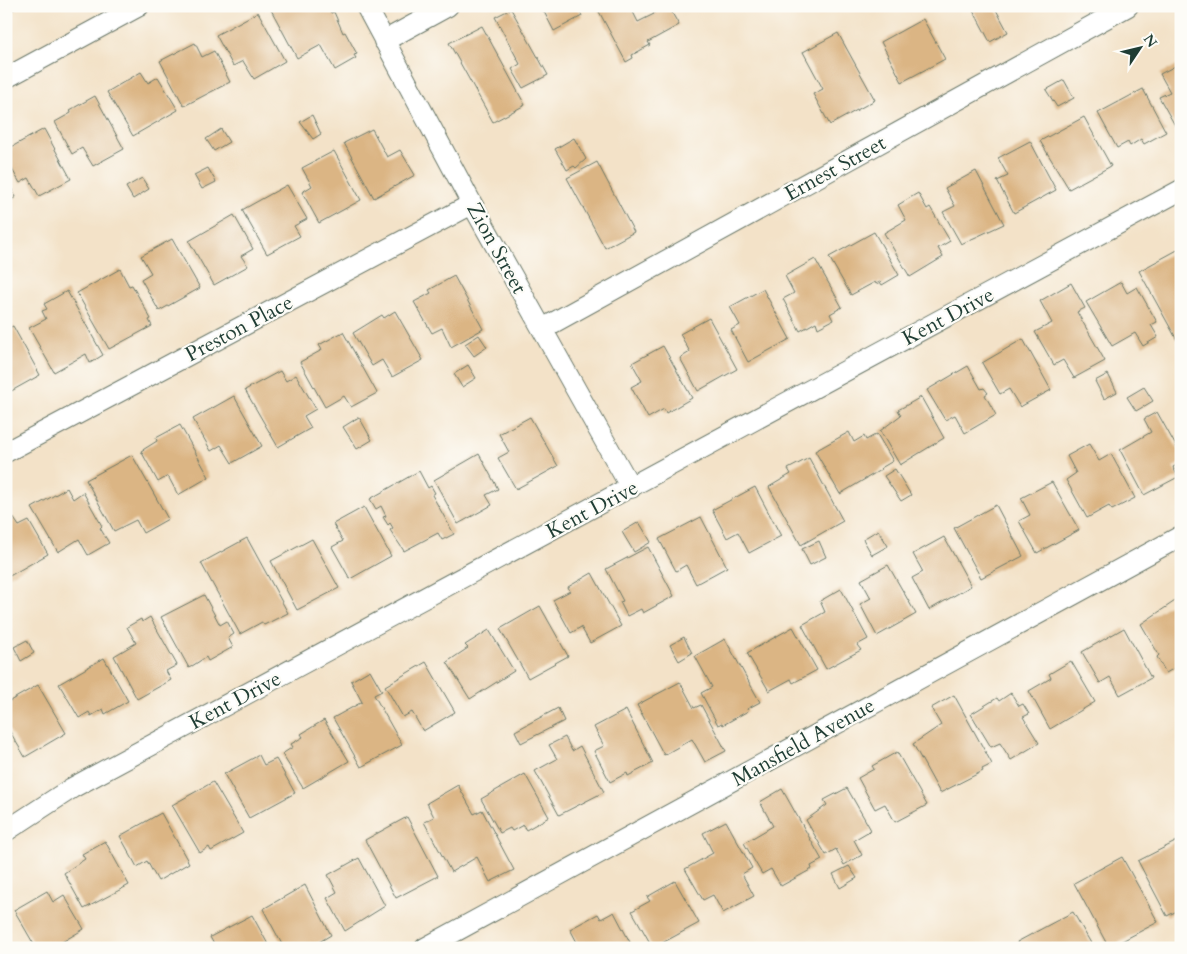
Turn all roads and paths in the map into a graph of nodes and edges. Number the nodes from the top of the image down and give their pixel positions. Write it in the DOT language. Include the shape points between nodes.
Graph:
graph roads {
  1 [pos="139,6"];
  2 [pos="366,6"];
  3 [pos="448,6"];
  4 [pos="1128,6"];
  5 [pos="384,41"];
  6 [pos="6,78"];
  7 [pos="1181,190"];
  8 [pos="472,204"];
  9 [pos="542,329"];
  10 [pos="6,452"];
  11 [pos="631,488"];
  12 [pos="1181,536"];
  13 [pos="6,831"];
  14 [pos="425,948"];
  1 -- 6 [label="street"];
  2 -- 5 [label="street, Zion Street"];
  3 -- 5 [label="street"];
  4 -- 9 [label="street, Ernest Street"];
  5 -- 8 [label="street, Zion Street"];
  7 -- 11 [label="street, Kent Drive"];
  8 -- 9 [label="street, Zion Street"];
  8 -- 10 [label="street, Preston Place"];
  9 -- 11 [label="street, Zion Street"];
  11 -- 13 [label="street, Kent Drive" via="72,788"];
  12 -- 14 [label="street, Mansfield Avenue"];
}
